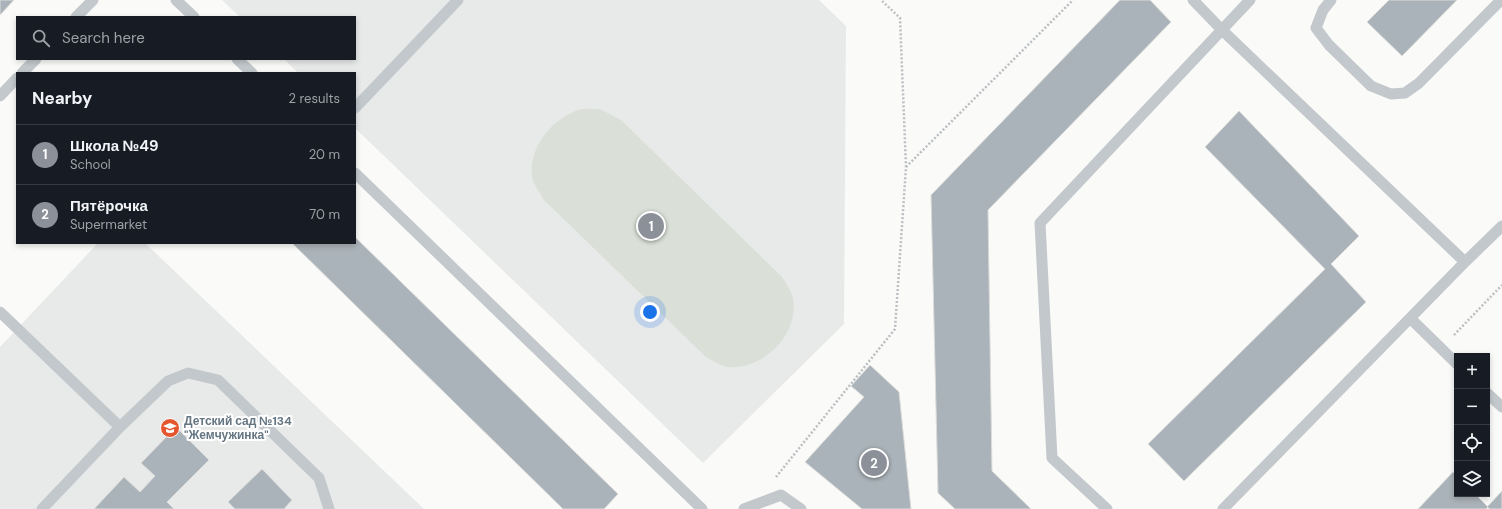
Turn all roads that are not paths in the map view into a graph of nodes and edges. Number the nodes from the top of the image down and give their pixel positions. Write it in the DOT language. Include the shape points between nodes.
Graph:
graph roads {
  1 [pos="93,0"];
  2 [pos="176,0"];
  3 [pos="458,0"];
  4 [pos="1193,0"];
  5 [pos="1250,0"];
  6 [pos="1331,0"];
  7 [pos="1501,0"];
  8 [pos="77,16"];
  9 [pos="193,16"];
  10 [pos="1222,30"];
  11 [pos="35,60"];
  12 [pos="238,60"];
  13 [pos="23,72"];
  14 [pos="251,72"];
  15 [pos="16,79"];
  16 [pos="0,96"];
  17 [pos="356,107"];
  18 [pos="356,174"];
  19 [pos="1502,226"];
  20 [pos="1465,262"];
  21 [pos="0,312"];
  22 [pos="1410,319"];
  23 [pos="1454,361"];
  24 [pos="1490,396"];
  25 [pos="1502,407"];
  26 [pos="120,427"];
  27 [pos="42,509"];
  28 [pos="329,509"];
  29 [pos="702,509"];
  30 [pos="744,509"];
  31 [pos="801,509"];
  32 [pos="1107,509"];
  33 [pos="1223,509"];
  1 -- 8 [label="lane"];
  2 -- 9 [label="lane"];
  3 -- 17 [label="lane"];
  4 -- 10 [label="lane"];
  5 -- 10 [label="lane"];
  6 -- 7 [label="lane" via="1323,10 1316,28 1329,45 1371,86 1391,94 1405,93 1419,84"];
  10 -- 20 [label="lane"];
  10 -- 32 [label="lane" via="1040,223 1052,458"];
  11 -- 13 [label="lane"];
  12 -- 14 [label="lane"];
  15 -- 16 [label="lane"];
  18 -- 29 [label="lane"];
  19 -- 20 [label="lane"];
  20 -- 22 [label="lane"];
  21 -- 26 [label="lane"];
  22 -- 23 [label="lane"];
  22 -- 33 [label="lane"];
  24 -- 25 [label="lane"];
  26 -- 27 [label="lane"];
  26 -- 28 [label="lane" via="168,381 188,373 218,380 318,478"];
  30 -- 31 [label="lane" via="781,495"];
}
